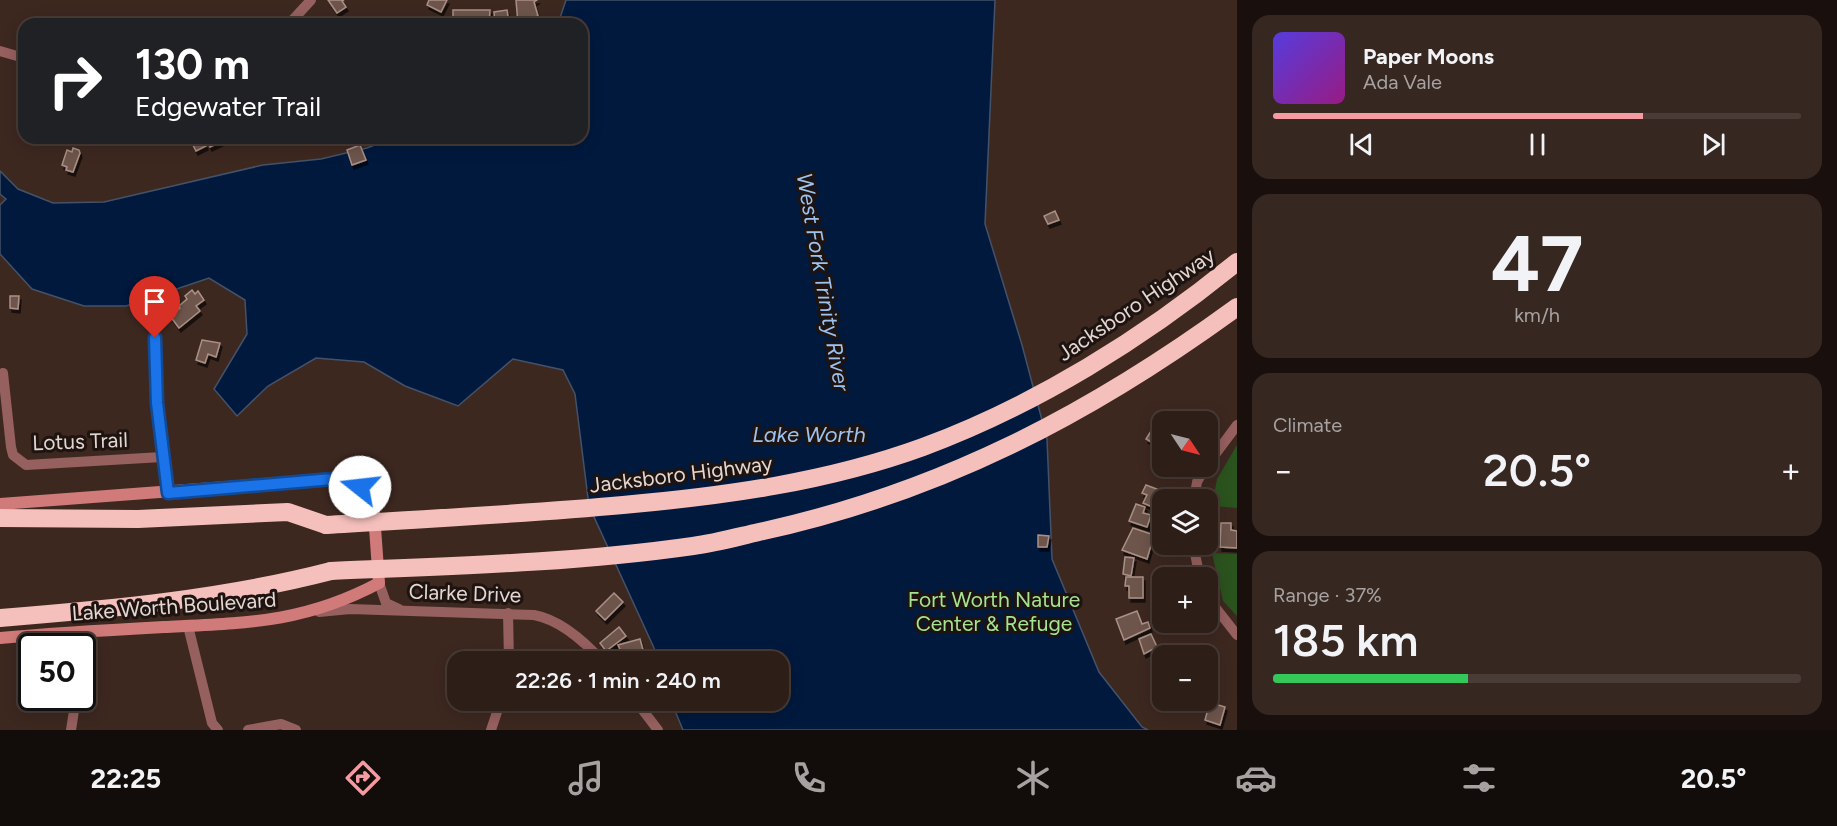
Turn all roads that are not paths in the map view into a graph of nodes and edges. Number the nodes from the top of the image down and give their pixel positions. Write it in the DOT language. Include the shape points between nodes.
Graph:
graph roads {
  1 [pos="311,0"];
  2 [pos="294,18"];
  3 [pos="0,51"];
  4 [pos="18,56"];
  5 [pos="1237,262"];
  6 [pos="1237,307"];
  7 [pos="155,338"];
  8 [pos="3,373"];
  9 [pos="1237,424"];
  10 [pos="1218,450"];
  11 [pos="162,457"];
  12 [pos="168,493"];
  13 [pos="0,504"];
  14 [pos="0,518"];
  15 [pos="379,583"];
  16 [pos="405,610"];
  17 [pos="1218,611"];
  18 [pos="309,613"];
  19 [pos="508,613"];
  20 [pos="0,618"];
  21 [pos="188,626"];
  22 [pos="82,632"];
  23 [pos="1237,635"];
  24 [pos="0,638"];
  25 [pos="509,651"];
  26 [pos="592,651"];
  27 [pos="74,711"];
  28 [pos="497,711"];
  29 [pos="643,711"];
  30 [pos="70,730"];
  31 [pos="218,730"];
  32 [pos="248,730"];
  33 [pos="296,730"];
  34 [pos="491,730"];
  35 [pos="658,730"];
  1 -- 2 [label="street"];
  3 -- 4 [label="street"];
  5 -- 14 [label="highway, Jacksboro Highway, bridge" via="1196,296 1071,376 983,421 924,447 798,482 706,498 543,513 326,525 288,512 138,519"];
  6 -- 20 [label="highway, bridge" via="1179,350 1059,422 970,466 834,516 694,546 474,565 331,571 285,583 118,608"];
  7 -- 11 [label="street"];
  8 -- 11 [label="street, Lotus Trail" via="11,447 26,465"];
  9 -- 10 [label="street"];
  11 -- 12 [label="street"];
  12 -- 13 [label="main road"];
  12 -- 15 [label="main road" via="344,478 373,500"];
  15 -- 16 [label="street" via="387,603"];
  15 -- 18 [label="main road, Lake Worth Boulevard"];
  16 -- 18 [label="street, Clarke Drive"];
  16 -- 19 [label="street, Clarke Drive"];
  17 -- 23 [label="street"];
  18 -- 21 [label="main road, Lake Worth Boulevard" via="259,622"];
  19 -- 25 [label="street"];
  19 -- 26 [label="street, Clarke Drive" via="551,620"];
  21 -- 22 [label="main road, Lake Worth Boulevard"];
  21 -- 31 [label="street" via="212,723"];
  22 -- 24 [label="main road, Lake Worth Boulevard"];
  27 -- 30 [label="street"];
  28 -- 34 [label="street"];
  29 -- 35 [label="street"];
  32 -- 33 [label="street" via="281,724"];
}
